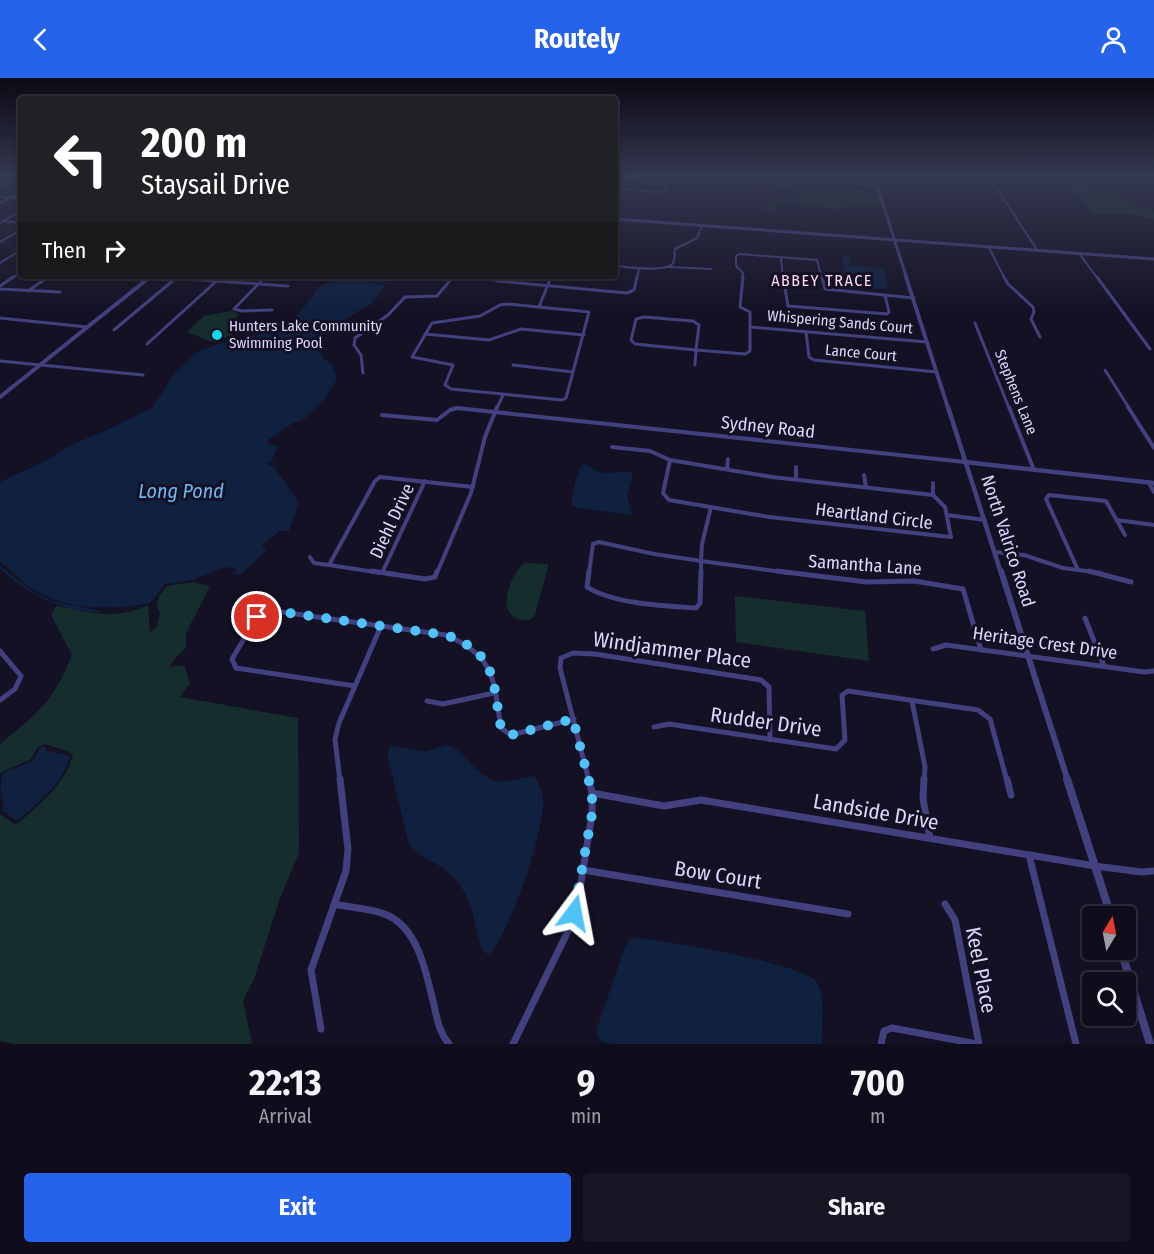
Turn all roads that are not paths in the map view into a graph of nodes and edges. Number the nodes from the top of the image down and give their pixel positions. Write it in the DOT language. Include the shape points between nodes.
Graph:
graph roads {
  1 [pos="645,221"];
  2 [pos="889,221"];
  3 [pos="1018,221"];
  4 [pos="1,222"];
  5 [pos="18,223"];
  6 [pos="702,225"];
  7 [pos="18,232"];
  8 [pos="895,239"];
  9 [pos="0,242"];
  10 [pos="683,244"];
  11 [pos="988,246"];
  12 [pos="688,247"];
  13 [pos="1037,250"];
  14 [pos="18,252"];
  15 [pos="1079,253"];
  16 [pos="781,258"];
  17 [pos="1154,259"];
  18 [pos="0,263"];
  19 [pos="618,266"];
  20 [pos="669,267"];
  21 [pos="639,268"];
  22 [pos="711,269"];
  23 [pos="18,274"];
  24 [pos="46,279"];
  25 [pos="147,279"];
  26 [pos="174,279"];
  27 [pos="185,279"];
  28 [pos="219,279"];
  29 [pos="263,279"];
  30 [pos="452,279"];
  31 [pos="495,279"];
  32 [pos="550,279"];
  33 [pos="216,282"];
  34 [pos="257,285"];
  35 [pos="288,286"];
  36 [pos="547,286"];
  37 [pos="0,287"];
  38 [pos="28,291"];
  39 [pos="60,292"];
  40 [pos="886,295"];
  41 [pos="913,296"];
  42 [pos="539,307"];
  43 [pos="272,310"];
  44 [pos="0,318"];
  45 [pos="975,323"];
  46 [pos="87,327"];
  47 [pos="750,327"];
  48 [pos="114,330"];
  49 [pos="806,332"];
  50 [pos="425,334"];
  51 [pos="584,335"];
  52 [pos="1040,337"];
  53 [pos="927,342"];
  54 [pos="147,345"];
  55 [pos="1150,349"];
  56 [pos="696,350"];
  57 [pos="0,361"];
  58 [pos="695,364"];
  59 [pos="40,365"];
  60 [pos="513,365"];
  61 [pos="1105,370"];
  62 [pos="573,372"];
  63 [pos="937,372"];
  64 [pos="363,373"];
  65 [pos="143,375"];
  66 [pos="0,390"];
  67 [pos="7,391"];
  68 [pos="503,395"];
  69 [pos="0,397"];
  70 [pos="495,413"];
  71 [pos="382,415"];
  72 [pos="612,447"];
  73 [pos="1154,448"];
  74 [pos="728,459"];
  75 [pos="670,460"];
  76 [pos="965,462"];
  77 [pos="796,467"];
  78 [pos="727,470"];
  79 [pos="1034,470"];
  80 [pos="864,475"];
  81 [pos="796,479"];
  82 [pos="425,481"];
  83 [pos="933,483"];
  84 [pos="1151,483"];
  85 [pos="473,487"];
  86 [pos="866,487"];
  87 [pos="1154,492"];
  88 [pos="933,495"];
  89 [pos="711,507"];
  90 [pos="947,517"];
  91 [pos="1117,520"];
  92 [pos="986,521"];
  93 [pos="1154,525"];
  94 [pos="1125,535"];
  95 [pos="996,552"];
  96 [pos="310,557"];
  97 [pos="702,560"];
  98 [pos="329,565"];
  99 [pos="1078,570"];
  100 [pos="382,573"];
  101 [pos="1131,582"];
  102 [pos="1085,618"];
  103 [pos="381,626"];
  104 [pos="933,649"];
  105 [pos="981,650"];
  106 [pos="0,651"];
  107 [pos="1027,655"];
  108 [pos="1104,666"];
  109 [pos="1154,671"];
  110 [pos="355,686"];
  111 [pos="494,693"];
  112 [pos="0,700"];
  113 [pos="427,701"];
  114 [pos="912,701"];
  115 [pos="573,719"];
  116 [pos="654,727"];
  117 [pos="770,741"];
  118 [pos="592,793"];
  119 [pos="1011,795"];
  120 [pos="930,838"];
  121 [pos="1029,855"];
  122 [pos="1095,866"];
  123 [pos="583,870"];
  124 [pos="1154,871"];
  125 [pos="334,904"];
  126 [pos="945,904"];
  127 [pos="1108,906"];
  128 [pos="848,914"];
  129 [pos="1124,960"];
  130 [pos="321,1029"];
  131 [pos="449,1044"];
  132 [pos="513,1044"];
  133 [pos="881,1044"];
  134 [pos="978,1044"];
  135 [pos="1076,1044"];
  136 [pos="1150,1044"];
  1 -- 6 [label="street"];
  2 -- 8 [label="street, North Valrico Road"];
  3 -- 13 [label="street"];
  4 -- 5 [label="street"];
  6 -- 8 [label="street"];
  6 -- 10 [label="street" via="700,236"];
  7 -- 9 [label="street"];
  8 -- 11 [label="street"];
  8 -- 41 [label="street, North Valrico Road"];
  10 -- 12 [label="street"];
  10 -- 20 [label="street" via="675,249"];
  11 -- 13 [label="street"];
  11 -- 52 [label="street" via="1008,284 1033,307 1031,319"];
  13 -- 15 [label="street"];
  14 -- 18 [label="street"];
  15 -- 17 [label="street"];
  15 -- 55 [label="street"];
  16 -- 40 [label="street" via="817,260 825,289"];
  16 -- 40 [label="street" via="788,306 887,314"];
  16 -- 47 [label="street" via="736,256 736,267 743,273 740,308 750,313"];
  19 -- 21 [label="street"];
  20 -- 21 [label="street"];
  20 -- 22 [label="street"];
  21 -- 36 [label="street" via="631,292"];
  23 -- 37 [label="street"];
  24 -- 38 [label="street"];
  25 -- 46 [label="street"];
  26 -- 48 [label="street"];
  27 -- 33 [label="street"];
  28 -- 33 [label="street"];
  29 -- 34 [label="street"];
  30 -- 64 [label="street" via="442,295 435,298 405,297 388,315 355,338"];
  31 -- 36 [label="street"];
  32 -- 36 [label="street"];
  33 -- 34 [label="street"];
  33 -- 54 [label="street"];
  34 -- 35 [label="street"];
  34 -- 43 [label="street" via="234,310"];
  36 -- 42 [label="street"];
  37 -- 38 [label="street"];
  38 -- 39 [label="street"];
  40 -- 41 [label="street"];
  41 -- 53 [label="street, North Valrico Road"];
  42 -- 50 [label="street" via="500,305 462,321 435,321"];
  42 -- 51 [label="street" via="589,312"];
  44 -- 46 [label="street"];
  45 -- 79 [label="street, Stephens Lane"];
  46 -- 59 [label="street"];
  47 -- 49 [label="street, Whispering Sands Court"];
  47 -- 56 [label="street" via="750,351 745,354"];
  49 -- 53 [label="street, Whispering Sands Court"];
  49 -- 63 [label="street, Lance Court" via="809,357 814,360"];
  50 -- 51 [label="street" via="489,340 521,329"];
  50 -- 68 [label="street" via="412,357 453,365 445,385 448,388"];
  51 -- 62 [label="street"];
  53 -- 63 [label="street, North Valrico Road"];
  56 -- 56 [label="street" via="635,344 631,340 636,319 693,321 699,325"];
  56 -- 58 [label="street"];
  57 -- 59 [label="street"];
  59 -- 65 [label="street"];
  59 -- 67 [label="street"];
  60 -- 62 [label="street"];
  61 -- 73 [label="street"];
  62 -- 68 [label="street" via="562,400"];
  63 -- 76 [label="street, North Valrico Road"];
  66 -- 67 [label="street"];
  67 -- 69 [label="street"];
  68 -- 70 [label="street"];
  70 -- 71 [label="street, Sydney Road" via="457,408 437,420"];
  70 -- 76 [label="street, Sydney Road"];
  70 -- 85 [label="street"];
  72 -- 75 [label="street" via="661,453"];
  74 -- 78 [label="street"];
  75 -- 78 [label="street, Heartland Circle"];
  75 -- 89 [label="street, Heartland Circle" via="664,496"];
  76 -- 79 [label="street, Sydney Road"];
  76 -- 92 [label="street, North Valrico Road"];
  77 -- 81 [label="street"];
  78 -- 81 [label="street, Heartland Circle"];
  79 -- 84 [label="street, Sydney Road"];
  80 -- 86 [label="street"];
  81 -- 86 [label="street, Heartland Circle"];
  82 -- 85 [label="street"];
  82 -- 98 [label="street" via="380,477"];
  82 -- 100 [label="street, Diehl Drive"];
  83 -- 88 [label="street"];
  84 -- 87 [label="street"];
  85 -- 100 [label="street" via="435,577"];
  86 -- 88 [label="street, Heartland Circle"];
  88 -- 90 [label="street, Heartland Circle" via="944,503"];
  89 -- 90 [label="street, Heartland Circle" via="944,538 952,534"];
  89 -- 97 [label="street, Samantha Lane"];
  90 -- 92 [label="street"];
  91 -- 93 [label="street"];
  91 -- 94 [label="street"];
  91 -- 99 [label="street" via="1106,501 1049,495 1046,499"];
  92 -- 95 [label="street, North Valrico Road"];
  95 -- 99 [label="street" via="1024,555"];
  95 -- 107 [label="street, North Valrico Road"];
  96 -- 98 [label="street" via="314,563"];
  97 -- 97 [label="street, Samantha Lane" via="599,542 591,549 586,584 595,592 693,609 700,603"];
  97 -- 105 [label="street, Samantha Lane" via="867,582 914,581 963,589"];
  98 -- 100 [label="street"];
  99 -- 101 [label="street"];
  102 -- 108 [label="street"];
  103 -- 110 [label="street"];
  103 -- 110 [label="street" via="267,610 257,617 232,659 236,668"];
  103 -- 111 [label="street" via="446,635 466,642 488,664"];
  104 -- 105 [label="street, Heritage Crest Drive" via="946,645"];
  105 -- 107 [label="street, Heritage Crest Drive"];
  106 -- 112 [label="street" via="21,676 15,689"];
  107 -- 108 [label="street, Heritage Crest Drive"];
  107 -- 122 [label="street, North Valrico Road"];
  108 -- 109 [label="street, Heritage Crest Drive"];
  110 -- 125 [label="street" via="335,739 348,849 346,871"];
  111 -- 113 [label="street" via="443,704"];
  111 -- 115 [label="street" via="501,728 511,735"];
  114 -- 117 [label="street, Rudder Drive" via="848,691 842,695 845,740 836,749"];
  114 -- 119 [label="street, Rudder Drive" via="978,710 990,719"];
  114 -- 120 [label="street" via="925,767 923,799"];
  115 -- 117 [label="street, Windjammer Place" via="561,658 573,653 596,654 761,680 769,687"];
  115 -- 118 [label="street, Windjammer Place"];
  116 -- 117 [label="street, Rudder Drive" via="669,724"];
  118 -- 120 [label="street, Landside Drive" via="664,806 701,800"];
  118 -- 123 [label="street, Windjammer Place"];
  120 -- 121 [label="street, Landside Drive"];
  121 -- 122 [label="street, Landside Drive"];
  121 -- 135 [label="street"];
  122 -- 124 [label="street, Landside Drive"];
  122 -- 127 [label="street, North Valrico Road"];
  123 -- 128 [label="street, Bow Court"];
  123 -- 132 [label="street, Windjammer Place" via="571,925"];
  125 -- 130 [label="street" via="311,970"];
  125 -- 131 [label="street" via="390,916 406,926 416,943 440,1033"];
  126 -- 134 [label="street, Keel Place" via="955,920"];
  129 -- 136 [label="street"];
  133 -- 134 [label="street" via="884,1031 892,1028"];
}
